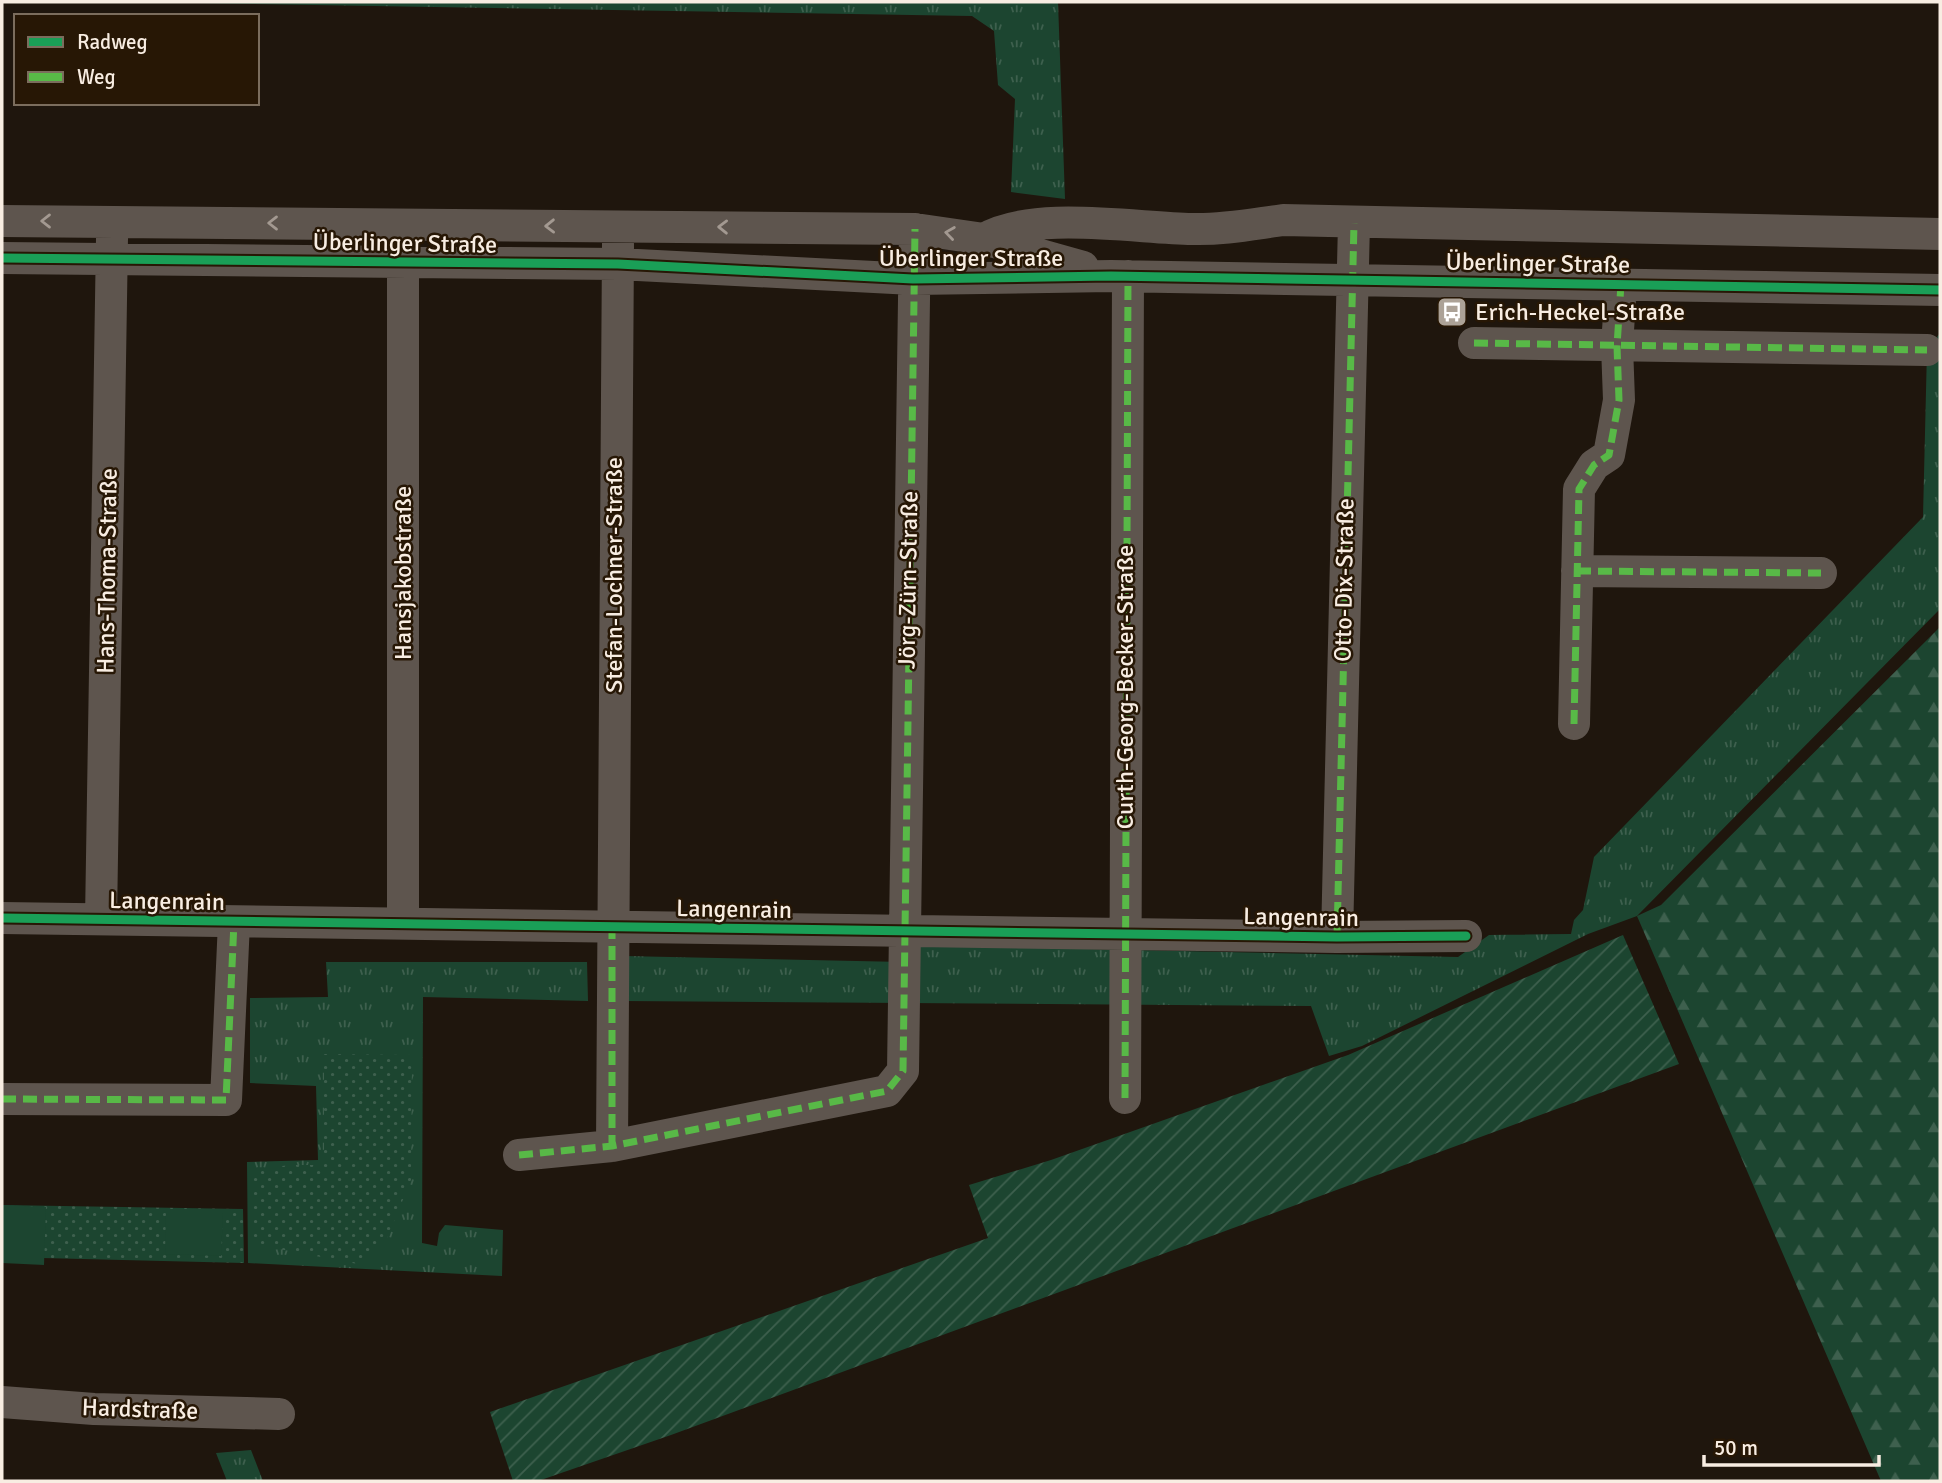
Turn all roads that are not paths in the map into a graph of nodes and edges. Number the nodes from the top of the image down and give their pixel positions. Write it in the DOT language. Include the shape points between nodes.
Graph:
graph roads {
  1 [pos="2,221"];
  2 [pos="113,222"];
  3 [pos="1354,223"];
  4 [pos="403,224"];
  5 [pos="618,225"];
  6 [pos="915,229"];
  7 [pos="1940,234"];
  8 [pos="984,239"];
  9 [pos="2,258"];
  10 [pos="112,258"];
  11 [pos="403,262"];
  12 [pos="618,264"];
  13 [pos="1119,276"];
  14 [pos="914,279"];
  15 [pos="1350,279"];
  16 [pos="1621,284"];
  17 [pos="1940,290"];
  18 [pos="1474,343"];
  19 [pos="1617,346"];
  20 [pos="1927,350"];
  21 [pos="1577,571"];
  22 [pos="1821,573"];
  23 [pos="1574,724"];
  24 [pos="2,918"];
  25 [pos="100,919"];
  26 [pos="233,922"];
  27 [pos="403,923"];
  28 [pos="612,925"];
  29 [pos="903,932"];
  30 [pos="1124,933"];
  31 [pos="1466,936"];
  32 [pos="1337,937"];
  33 [pos="1125,1098"];
  34 [pos="2,1099"];
  35 [pos="612,1146"];
  36 [pos="519,1155"];
  37 [pos="2,1402"];
  38 [pos="279,1414"];
  2 -- 1 [label="street, Überlinger Straße, one-way"];
  4 -- 2 [label="street, Überlinger Straße, one-way"];
  2 -- 10 [label="street, Hans-Thoma-Straße"];
  3 -- 7 [label="street, Überlinger Straße"];
  3 -- 8 [label="street, Überlinger Straße" via="1283,220 1195,229 1030,223"];
  3 -- 15 [label="street, Otto-Dix-Straße"];
  5 -- 4 [label="street, Überlinger Straße, one-way"];
  4 -- 11 [label="street, Hansjakobstraße"];
  6 -- 5 [label="street, Überlinger Straße, one-way"];
  5 -- 12 [label="street, Stefan-Lochner-Straße"];
  8 -- 6 [label="street, Überlinger Straße, one-way"];
  6 -- 14 [label="street, Jörg-Zürn-Straße"];
  8 -- 13 [label="street, Überlinger Straße"];
  9 -- 10 [label="street, Überlinger Straße"];
  10 -- 11 [label="street, Überlinger Straße"];
  10 -- 25 [label="street, Hans-Thoma-Straße"];
  11 -- 12 [label="street, Überlinger Straße"];
  11 -- 27 [label="street, Hansjakobstraße"];
  12 -- 14 [label="street, Überlinger Straße"];
  12 -- 28 [label="street, Stefan-Lochner-Straße"];
  13 -- 14 [label="street, Überlinger Straße"];
  13 -- 15 [label="street, Überlinger Straße"];
  13 -- 30 [label="street, Curth-Georg-Becker-Straße"];
  14 -- 29 [label="street, Jörg-Zürn-Straße"];
  15 -- 16 [label="street, Überlinger Straße"];
  15 -- 32 [label="street, Otto-Dix-Straße"];
  16 -- 17 [label="street, Überlinger Straße"];
  16 -- 19 [label="street"];
  18 -- 19 [label="street"];
  19 -- 20 [label="street"];
  19 -- 21 [label="street" via="1619,400 1609,455 1594,465 1579,489"];
  21 -- 22 [label="street"];
  21 -- 23 [label="street"];
  24 -- 25 [label="street, Langenrain"];
  25 -- 26 [label="street, Langenrain"];
  26 -- 27 [label="street, Langenrain"];
  26 -- 34 [label="street" via="226,1100"];
  27 -- 28 [label="street, Langenrain"];
  28 -- 29 [label="street, Langenrain"];
  28 -- 35 [label="street, Stefan-Lochner-Straße"];
  29 -- 30 [label="street, Langenrain"];
  29 -- 35 [label="street, Jörg-Zürn-Straße" via="903,1070 887,1091"];
  30 -- 32 [label="street, Langenrain"];
  30 -- 33 [label="street, Curth-Georg-Becker-Straße"];
  31 -- 32 [label="street, Langenrain"];
  35 -- 36 [label="street, Jörg-Zürn-Straße"];
  37 -- 38 [label="street, Hardstraße"];
}
